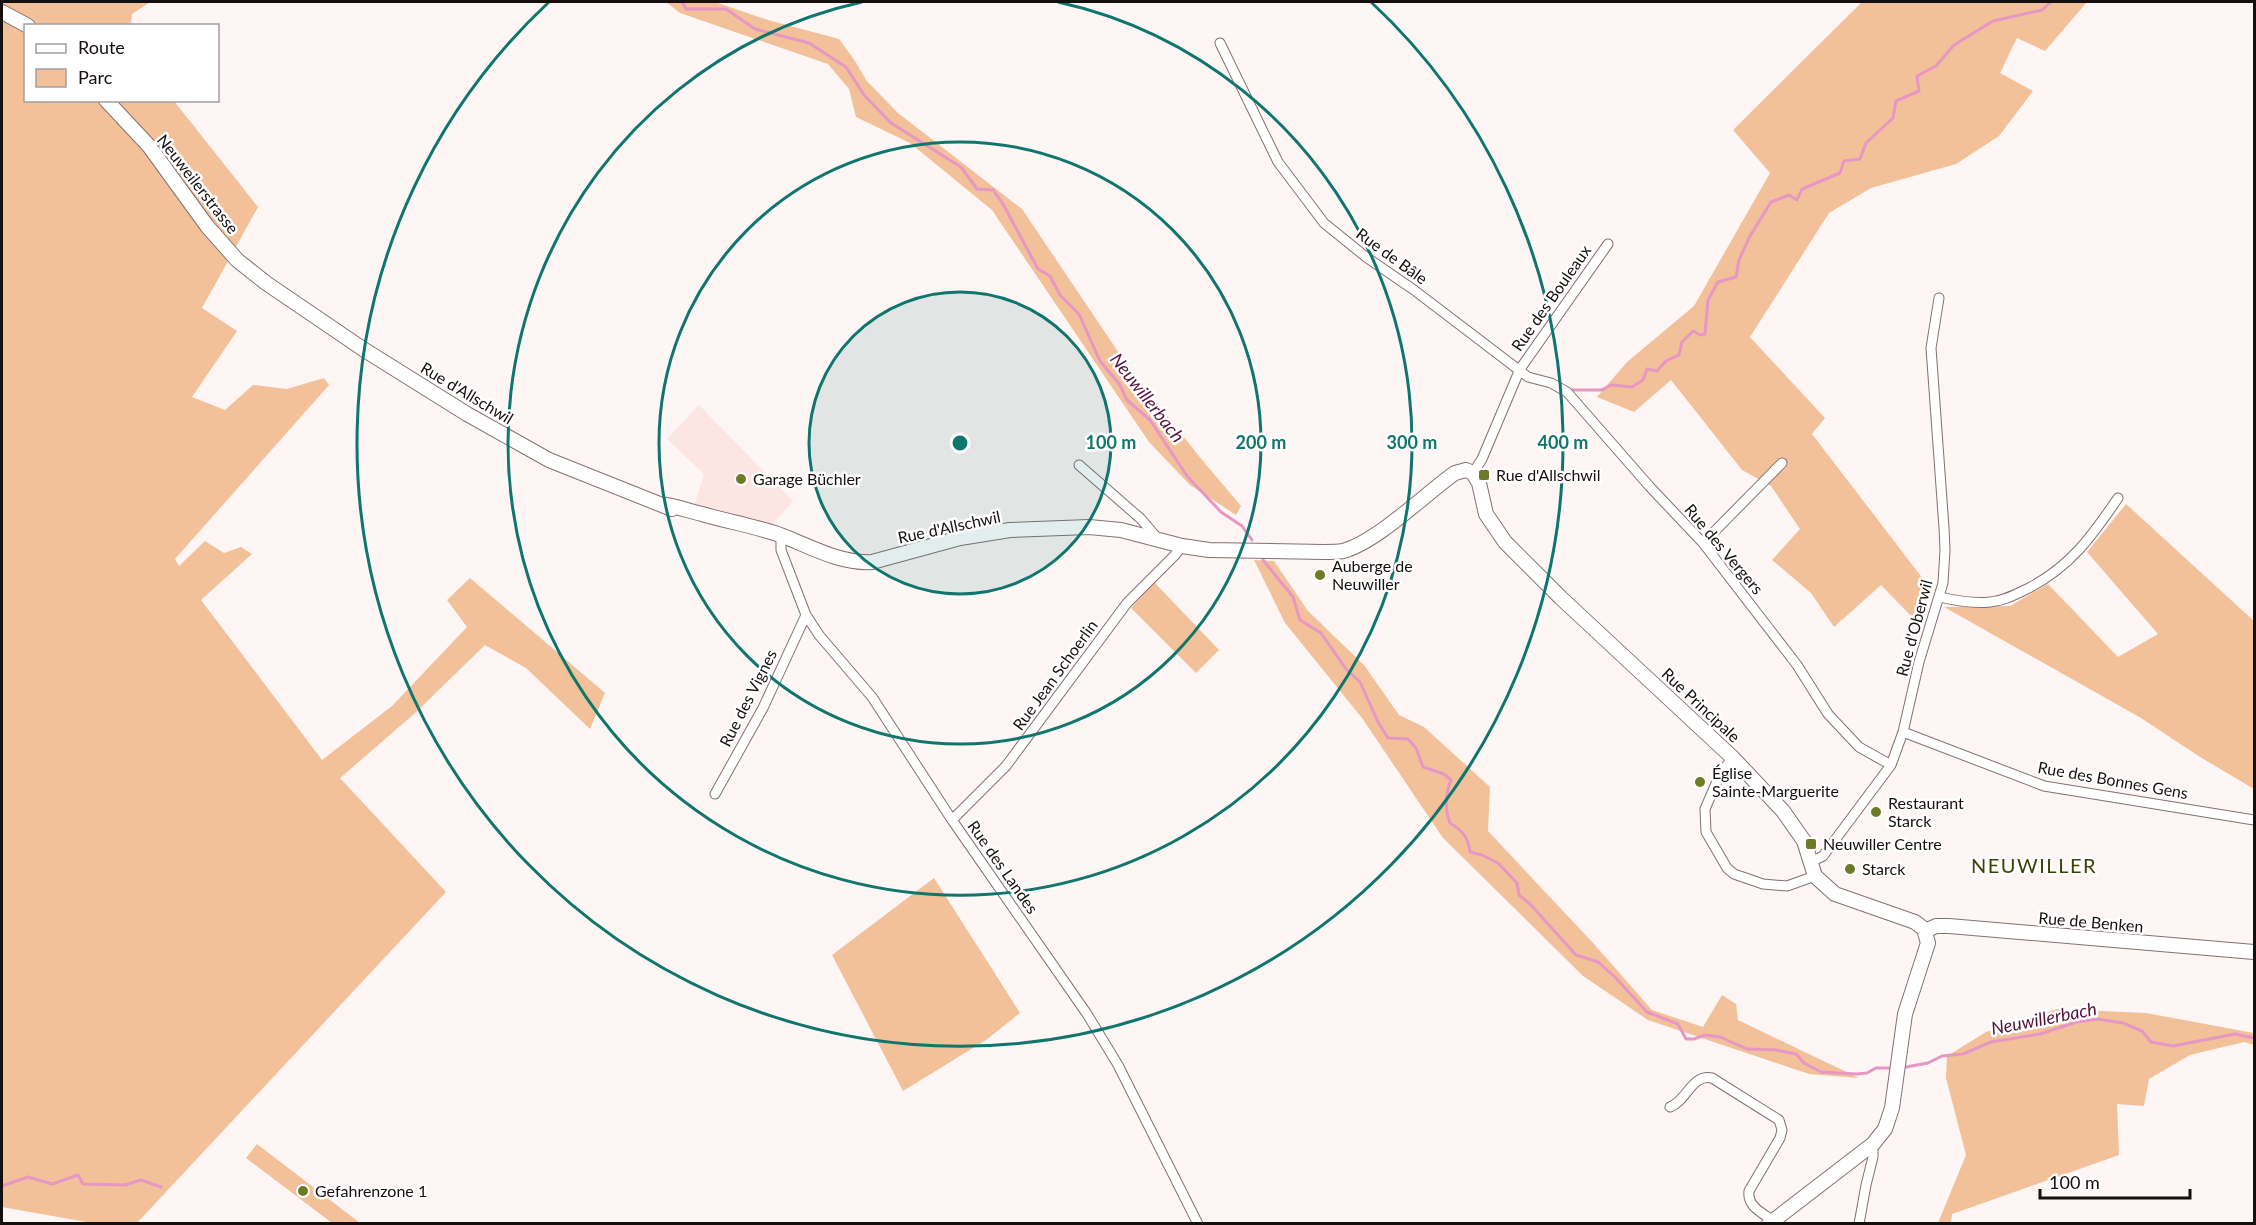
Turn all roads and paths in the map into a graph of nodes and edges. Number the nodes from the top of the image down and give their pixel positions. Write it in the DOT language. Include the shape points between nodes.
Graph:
graph roads {
  1 [pos="2,12"];
  2 [pos="24,24"];
  3 [pos="1220,43"];
  4 [pos="108,102"];
  5 [pos="1608,244"];
  6 [pos="266,283"];
  7 [pos="1939,298"];
  8 [pos="1520,369"];
  9 [pos="1782,463"];
  10 [pos="1079,465"];
  11 [pos="1473,473"];
  12 [pos="2118,498"];
  13 [pos="781,535"];
  14 [pos="1158,539"];
  15 [pos="1703,543"];
  16 [pos="1182,546"];
  17 [pos="1940,597"];
  18 [pos="806,615"];
  19 [pos="1903,732"];
  20 [pos="1733,758"];
  21 [pos="1891,765"];
  22 [pos="715,794"];
  23 [pos="952,820"];
  24 [pos="2254,820"];
  25 [pos="1813,869"];
  26 [pos="1925,931"];
  27 [pos="2254,952"];
  28 [pos="1670,1107"];
  29 [pos="1873,1144"];
  30 [pos="1771,1222"];
  31 [pos="1198,1224"];
  32 [pos="1859,1224"];
  1 -- 2 [label="street"];
  3 -- 8 [label="street, Rue de Bâle" via="1278,162 1324,223"];
  4 -- 6 [label="street, Neuweilerstrasse" via="149,147 207,226 237,260"];
  5 -- 8 [label="street, Rue des Bouleaux"];
  6 -- 13 [label="street, Rue d'Allschwil" via="363,349 549,460 666,505"];
  7 -- 17 [label="street, Rue d'Oberwil" via="1931,348 1945,550"];
  8 -- 11 [label="street"];
  8 -- 15 [label="street, Rue des Vergers" via="1528,377 1567,392"];
  9 -- 15 [label="street"];
  10 -- 14 [label="street"];
  11 -- 16 [label="street, Rue d'Allschwil" via="1455,472 1377,534 1341,551 1209,550"];
  11 -- 20 [label="street, Rue Principale" via="1486,514 1505,542"];
  12 -- 17 [label="street" via="2073,557 2035,585 1990,602"];
  13 -- 14 [label="street, Rue d'Allschwil" via="834,556 862,562 1010,530 1089,527"];
  13 -- 18 [label="street, Rue des Landes" via="781,550"];
  14 -- 16 [label="street, Rue d'Allschwil"];
  15 -- 21 [label="street, Rue des Vergers" via="1797,665 1828,714 1858,747"];
  16 -- 23 [label="street, Rue Jean Schoerlin" via="1127,603 1006,766"];
  17 -- 19 [label="street, Rue d'Oberwil" via="1919,662"];
  18 -- 22 [label="street, Rue des Vignes" via="763,708"];
  18 -- 23 [label="street, Rue des Landes" via="872,697"];
  19 -- 21 [label="street, Rue d'Oberwil"];
  19 -- 24 [label="street, Rue des Bonnes Gens" via="2044,786"];
  20 -- 25 [label="street, Rue Principale" via="1804,841"];
  20 -- 25 [label="street" via="1721,772 1705,808 1706,832 1727,868 1763,884 1787,885"];
  21 -- 25 [label="street, Rue d'Oberwil"];
  23 -- 31 [label="street, Rue des Landes" via="1087,1014 1118,1065"];
  25 -- 26 [label="street, Rue Principale" via="1835,894 1915,922"];
  26 -- 27 [label="street, Rue de Benken" via="1949,926"];
  26 -- 29 [label="street" via="1927,946 1901,1033 1892,1108 1885,1129"];
  28 -- 30 [label="street" via="1706,1077 1779,1120 1780,1138 1748,1198"];
  29 -- 30 [label="street"];
  29 -- 32 [label="street"];
}
